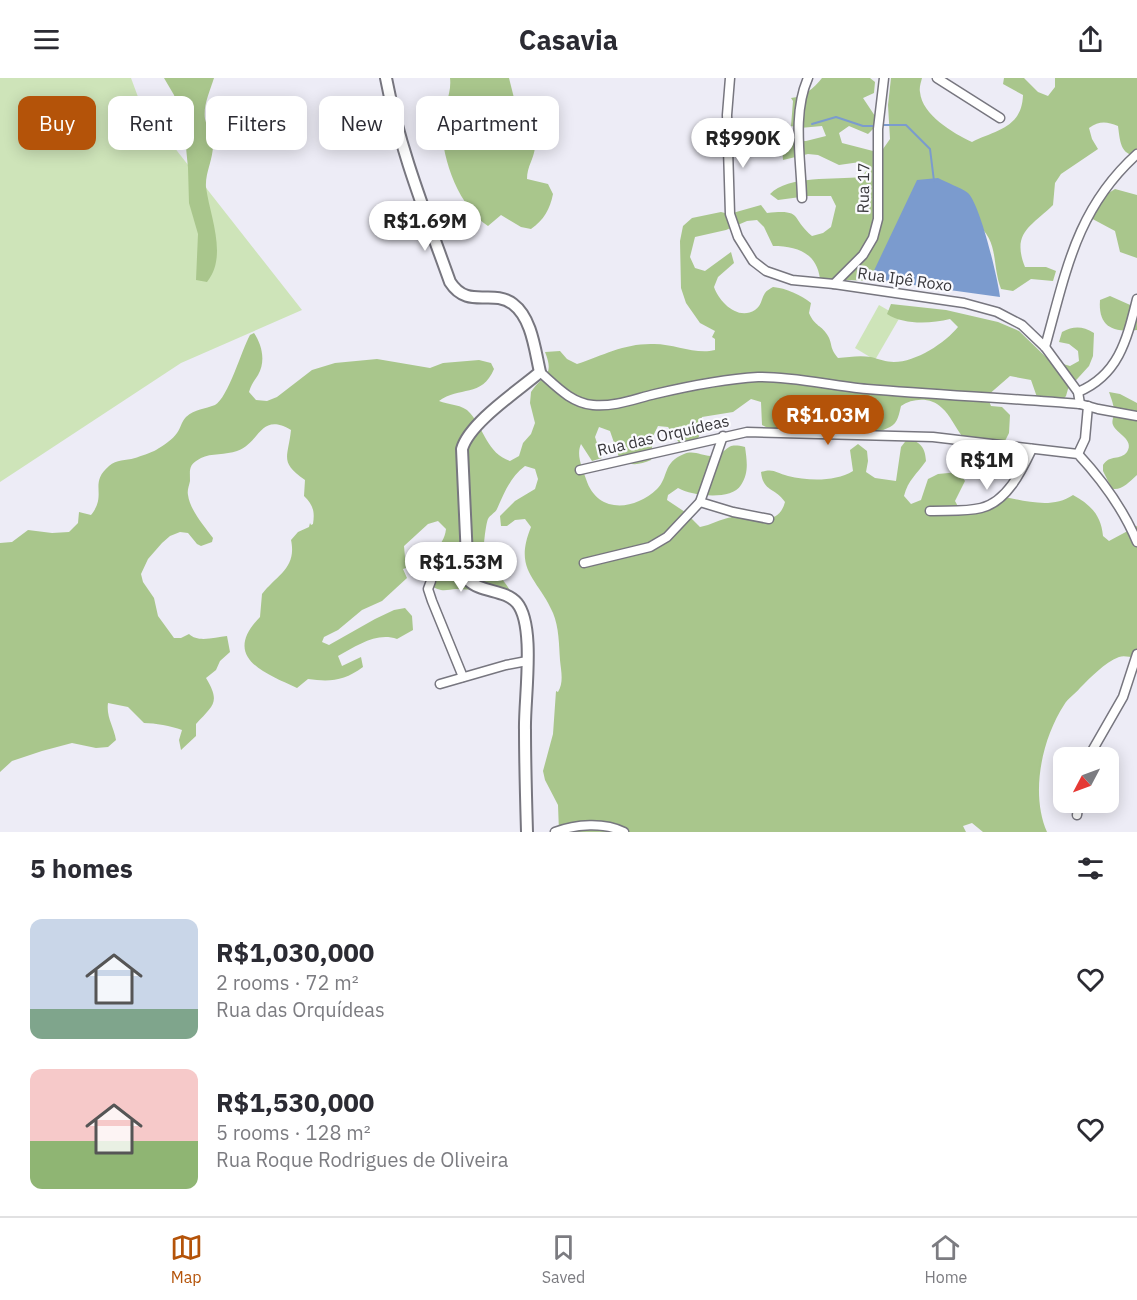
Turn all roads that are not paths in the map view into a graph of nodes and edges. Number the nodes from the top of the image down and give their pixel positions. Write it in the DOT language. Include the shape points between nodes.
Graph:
graph roads {
  1 [pos="386,78"];
  2 [pos="730,78"];
  3 [pos="808,78"];
  4 [pos="884,78"];
  5 [pos="937,78"];
  6 [pos="1000,118"];
  7 [pos="1137,154"];
  8 [pos="802,198"];
  9 [pos="834,284"];
  10 [pos="1137,299"];
  11 [pos="1044,347"];
  12 [pos="540,372"];
  13 [pos="1078,392"];
  14 [pos="1084,405"];
  15 [pos="1137,416"];
  16 [pos="723,436"];
  17 [pos="1032,449"];
  18 [pos="1078,454"];
  19 [pos="580,470"];
  20 [pos="700,502"];
  21 [pos="930,511"];
  22 [pos="769,519"];
  23 [pos="1137,542"];
  24 [pos="584,562"];
  25 [pos="431,581"];
  26 [pos="1137,654"];
  27 [pos="527,661"];
  28 [pos="462,677"];
  29 [pos="440,684"];
  30 [pos="1094,747"];
  31 [pos="527,832"];
  32 [pos="555,832"];
  33 [pos="624,832"];
  1 -- 12 [label="main road" via="414,178 450,282 466,296 506,300 518,308 531,334"];
  2 -- 9 [label="street, Rua Ipê Roxo" via="730,214 738,237 753,261 766,271 792,280"];
  3 -- 8 [label="street" via="798,112"];
  4 -- 9 [label="street, Rua 17" via="878,129 878,219 863,255"];
  5 -- 6 [label="street"];
  7 -- 11 [label="street" via="1107,184 1085,221"];
  9 -- 11 [label="street, Rua Ipê Roxo" via="964,303 998,312 1022,326"];
  10 -- 13 [label="street" via="1124,348 1114,364 1090,387"];
  11 -- 13 [label="street, Rua Ipê Roxo"];
  12 -- 14 [label="street" via="578,402 598,405 624,403 729,378 766,377 866,389"];
  12 -- 27 [label="main road" via="474,427 462,448 468,580 479,589 511,598 518,605 525,621"];
  13 -- 14 [label="street"];
  14 -- 15 [label="street"];
  14 -- 18 [label="street" via="1085,439"];
  16 -- 17 [label="street, Rua das Orquídeas" via="747,432 933,437"];
  16 -- 19 [label="street, Rua das Orquídeas"];
  16 -- 20 [label="street"];
  17 -- 18 [label="street, Rua das Orquídeas"];
  17 -- 21 [label="street" via="1006,492 990,504"];
  18 -- 23 [label="street" via="1113,497"];
  20 -- 22 [label="street"];
  20 -- 24 [label="street" via="661,543"];
  25 -- 28 [label="street" via="428,589"];
  26 -- 30 [label="street" via="1123,698"];
  27 -- 28 [label="street"];
  27 -- 31 [label="main road"];
  28 -- 29 [label="street"];
  32 -- 33 [label="street" via="601,825"];
}
